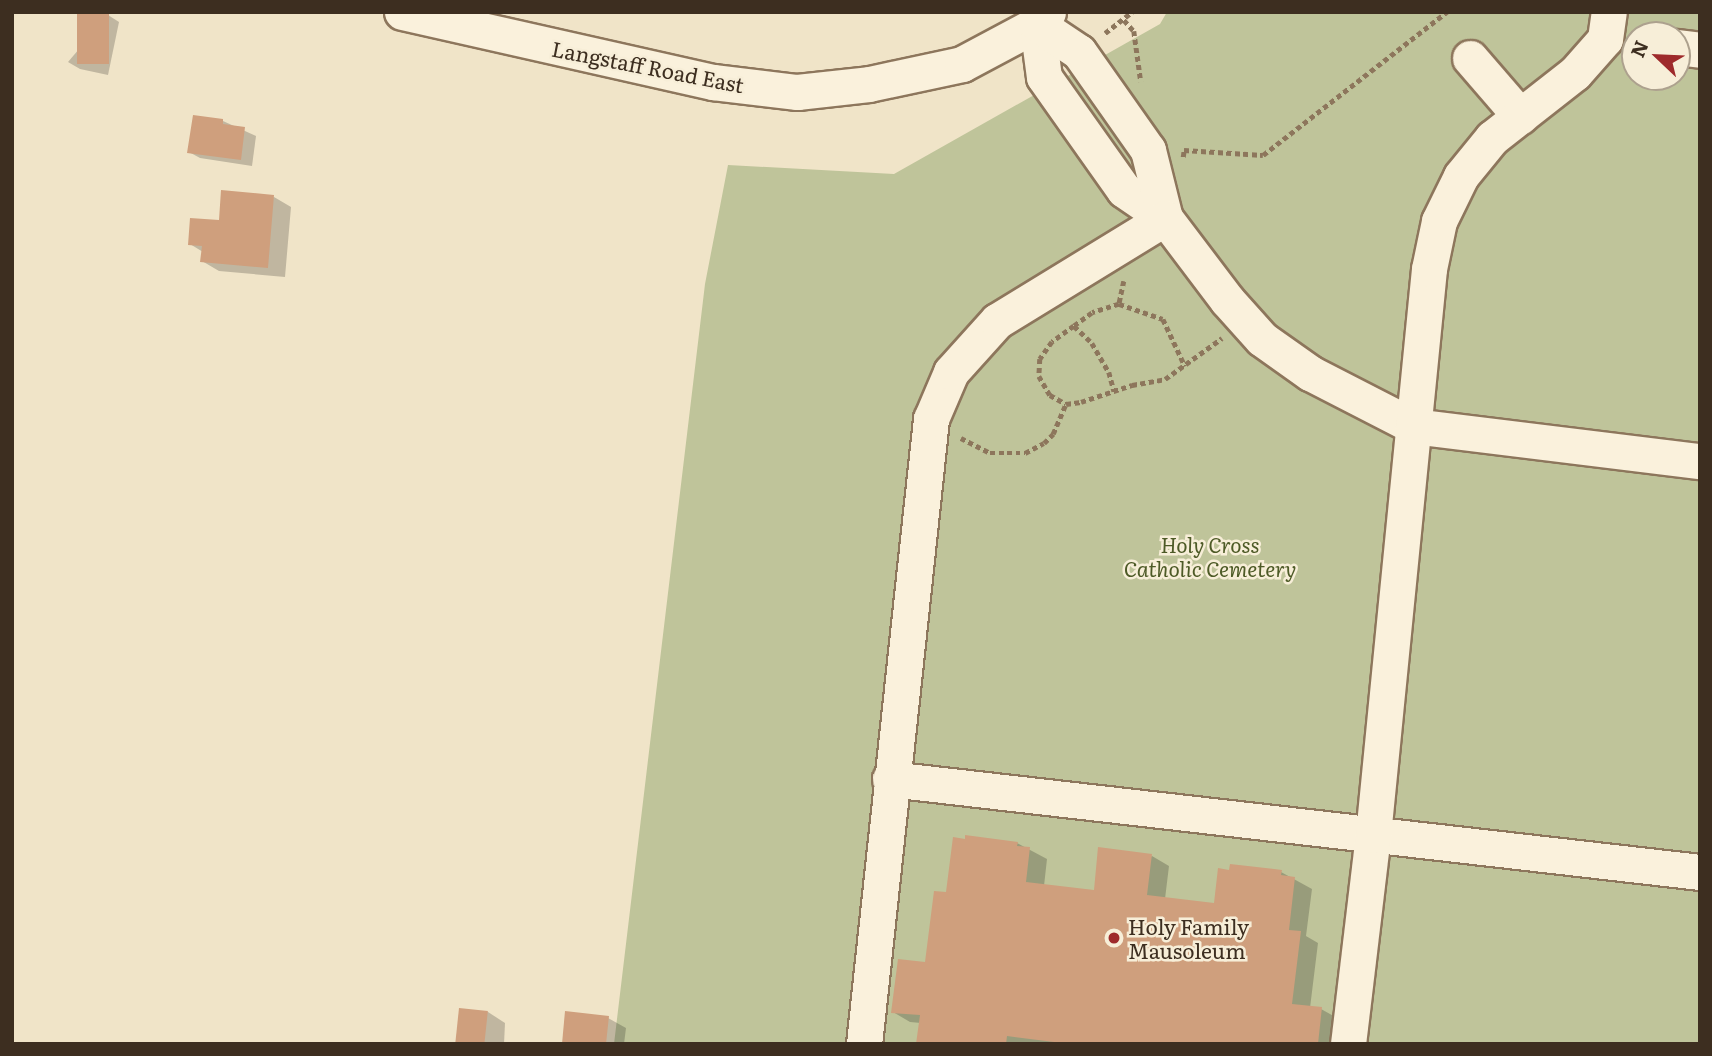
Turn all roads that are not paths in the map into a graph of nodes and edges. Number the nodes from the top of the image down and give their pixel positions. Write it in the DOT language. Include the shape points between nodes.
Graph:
graph roads {
  1 [pos="402,12"];
  2 [pos="1043,18"];
  3 [pos="1616,31"];
  4 [pos="1470,58"];
  5 [pos="1520,116"];
  6 [pos="1165,218"];
  7 [pos="1413,426"];
  8 [pos="1700,461"];
  9 [pos="890,779"];
  10 [pos="1373,835"];
  11 [pos="1700,872"];
  12 [pos="864,1044"];
  13 [pos="1348,1044"];
  1 -- 2 [label="street, Langstaff Road East" via="713,82 797,92 962,64"];
  2 -- 6 [label="street" via="1044,77 1124,190"];
  3 -- 5 [label="street" via="1575,74"];
  4 -- 5 [label="street"];
  5 -- 7 [label="street" via="1492,138 1461,176 1439,220 1429,269"];
  6 -- 7 [label="street" via="1262,339 1310,373"];
  6 -- 9 [label="street" via="997,321 951,372 931,418"];
  7 -- 8 [label="street"];
  7 -- 10 [label="street"];
  9 -- 10 [label="street"];
  9 -- 12 [label="street"];
  10 -- 11 [label="street"];
  10 -- 13 [label="street"];
}
